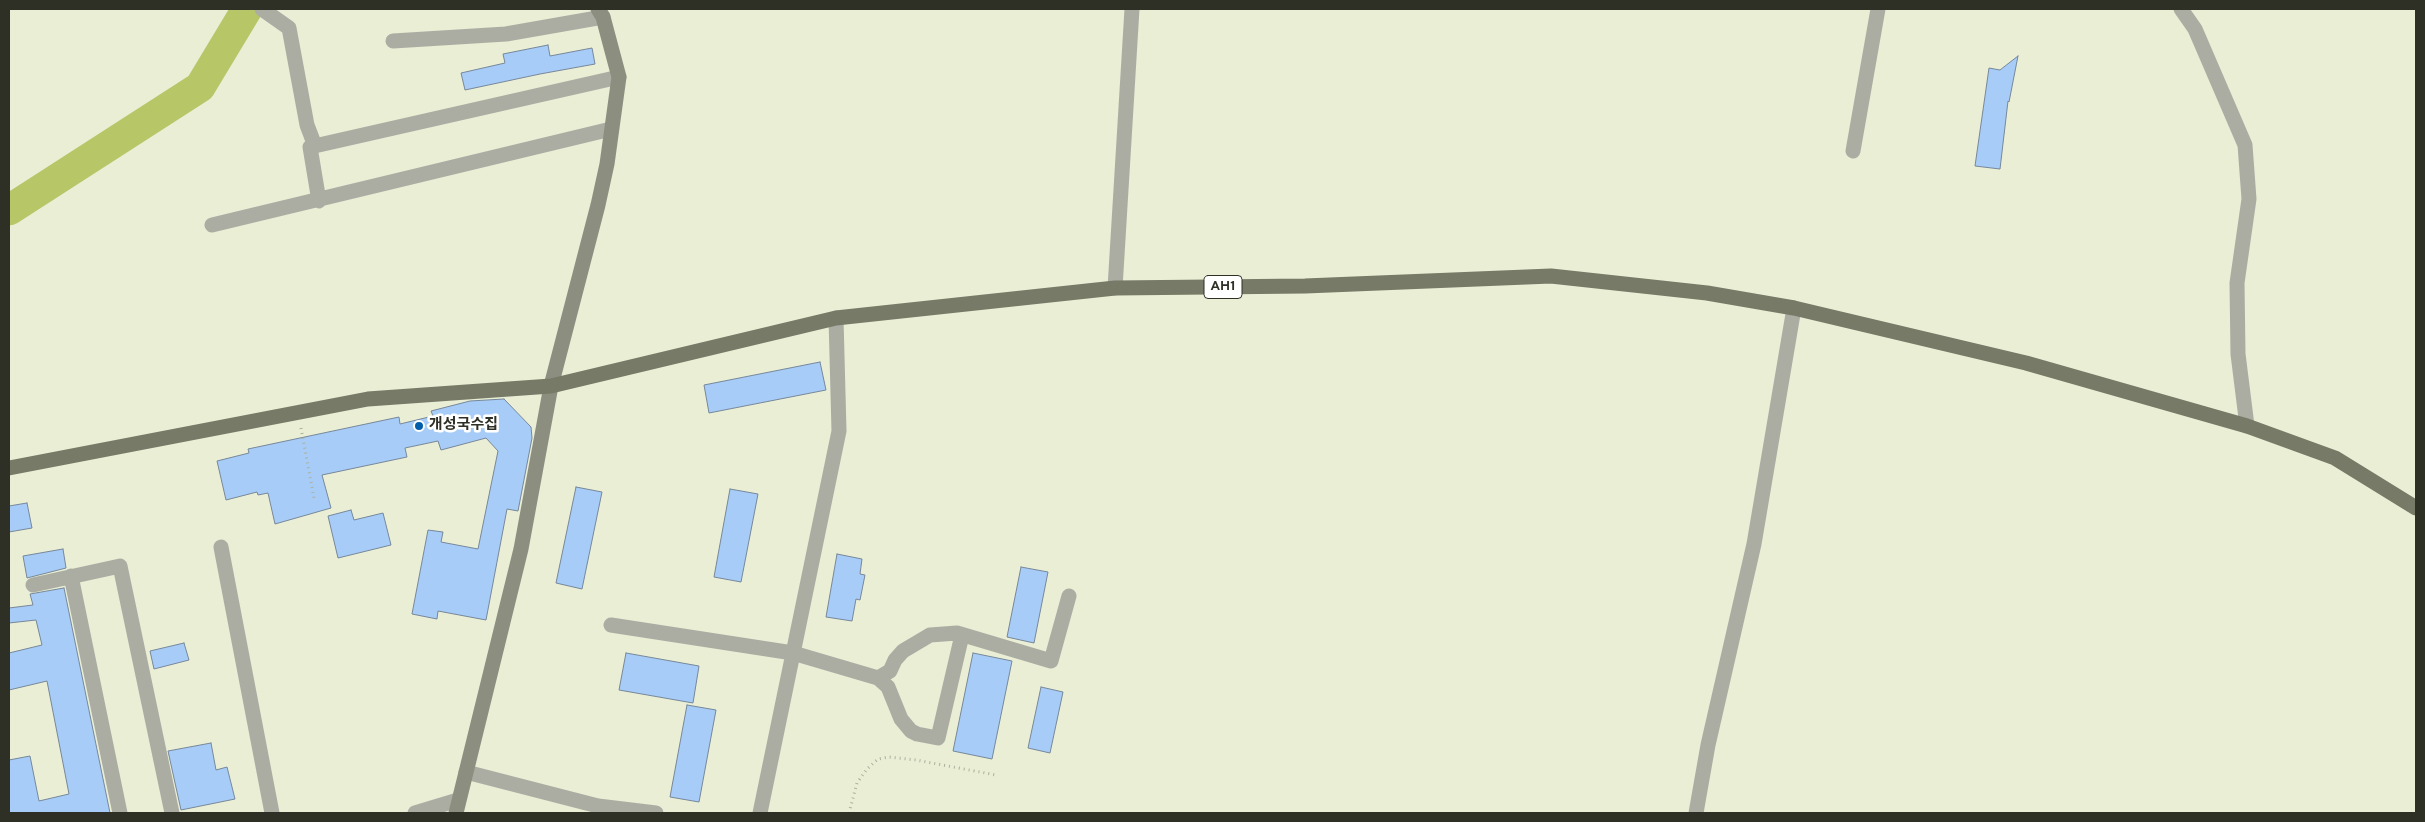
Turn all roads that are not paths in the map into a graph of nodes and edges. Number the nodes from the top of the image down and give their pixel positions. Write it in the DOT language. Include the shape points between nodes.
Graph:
graph roads {
  1 [pos="262,9"];
  2 [pos="1132,9"];
  3 [pos="1878,9"];
  4 [pos="2181,9"];
  5 [pos="601,13"];
  6 [pos="393,40"];
  7 [pos="619,77"];
  8 [pos="611,129"];
  9 [pos="315,146"];
  10 [pos="1853,151"];
  11 [pos="319,201"];
  12 [pos="212,226"];
  13 [pos="1115,288"];
  14 [pos="1794,308"];
  15 [pos="836,318"];
  16 [pos="551,386"];
  17 [pos="2247,426"];
  18 [pos="9,468"];
  19 [pos="2416,508"];
  20 [pos="221,547"];
  21 [pos="71,576"];
  22 [pos="33,585"];
  23 [pos="1069,596"];
  24 [pos="611,625"];
  25 [pos="962,635"];
  26 [pos="793,653"];
  27 [pos="878,678"];
  28 [pos="466,772"];
  29 [pos="457,807"];
  30 [pos="120,813"];
  31 [pos="172,813"];
  32 [pos="272,813"];
  33 [pos="415,813"];
  34 [pos="656,813"];
  35 [pos="760,813"];
  36 [pos="1696,813"];
  1 -- 9 [label="street" via="289,28 307,125"];
  2 -- 13 [label="street"];
  3 -- 10 [label="street"];
  4 -- 17 [label="street" via="2195,29 2245,145 2249,199 2237,283 2238,354"];
  5 -- 6 [label="street" via="506,34"];
  5 -- 7 [label="street"];
  7 -- 8 [label="street"];
  7 -- 9 [label="street"];
  8 -- 11 [label="street"];
  8 -- 16 [label="street" via="598,205"];
  9 -- 11 [label="street" via="310,147"];
  11 -- 12 [label="street"];
  13 -- 14 [label="main road, AH1" via="1305,286 1551,276 1707,293"];
  13 -- 15 [label="main road, AH1"];
  14 -- 17 [label="main road, AH1" via="2026,363"];
  14 -- 36 [label="street" via="1754,544 1708,745"];
  15 -- 16 [label="main road, AH1"];
  15 -- 26 [label="street" via="839,431"];
  16 -- 18 [label="main road, AH1" via="368,399"];
  16 -- 28 [label="street" via="521,549"];
  17 -- 19 [label="main road, AH1" via="2334,458"];
  20 -- 32 [label="street"];
  21 -- 22 [label="street"];
  21 -- 30 [label="street"];
  21 -- 31 [label="street" via="120,566"];
  23 -- 25 [label="street" via="1051,661"];
  24 -- 26 [label="street"];
  25 -- 27 [label="street" via="956,632 930,635 903,651 890,671"];
  25 -- 27 [label="street" via="938,738 911,731 899,715 888,687"];
  26 -- 27 [label="street"];
  26 -- 35 [label="street"];
  28 -- 29 [label="street"];
  28 -- 34 [label="street" via="598,806"];
  29 -- 33 [label="street"];
}
